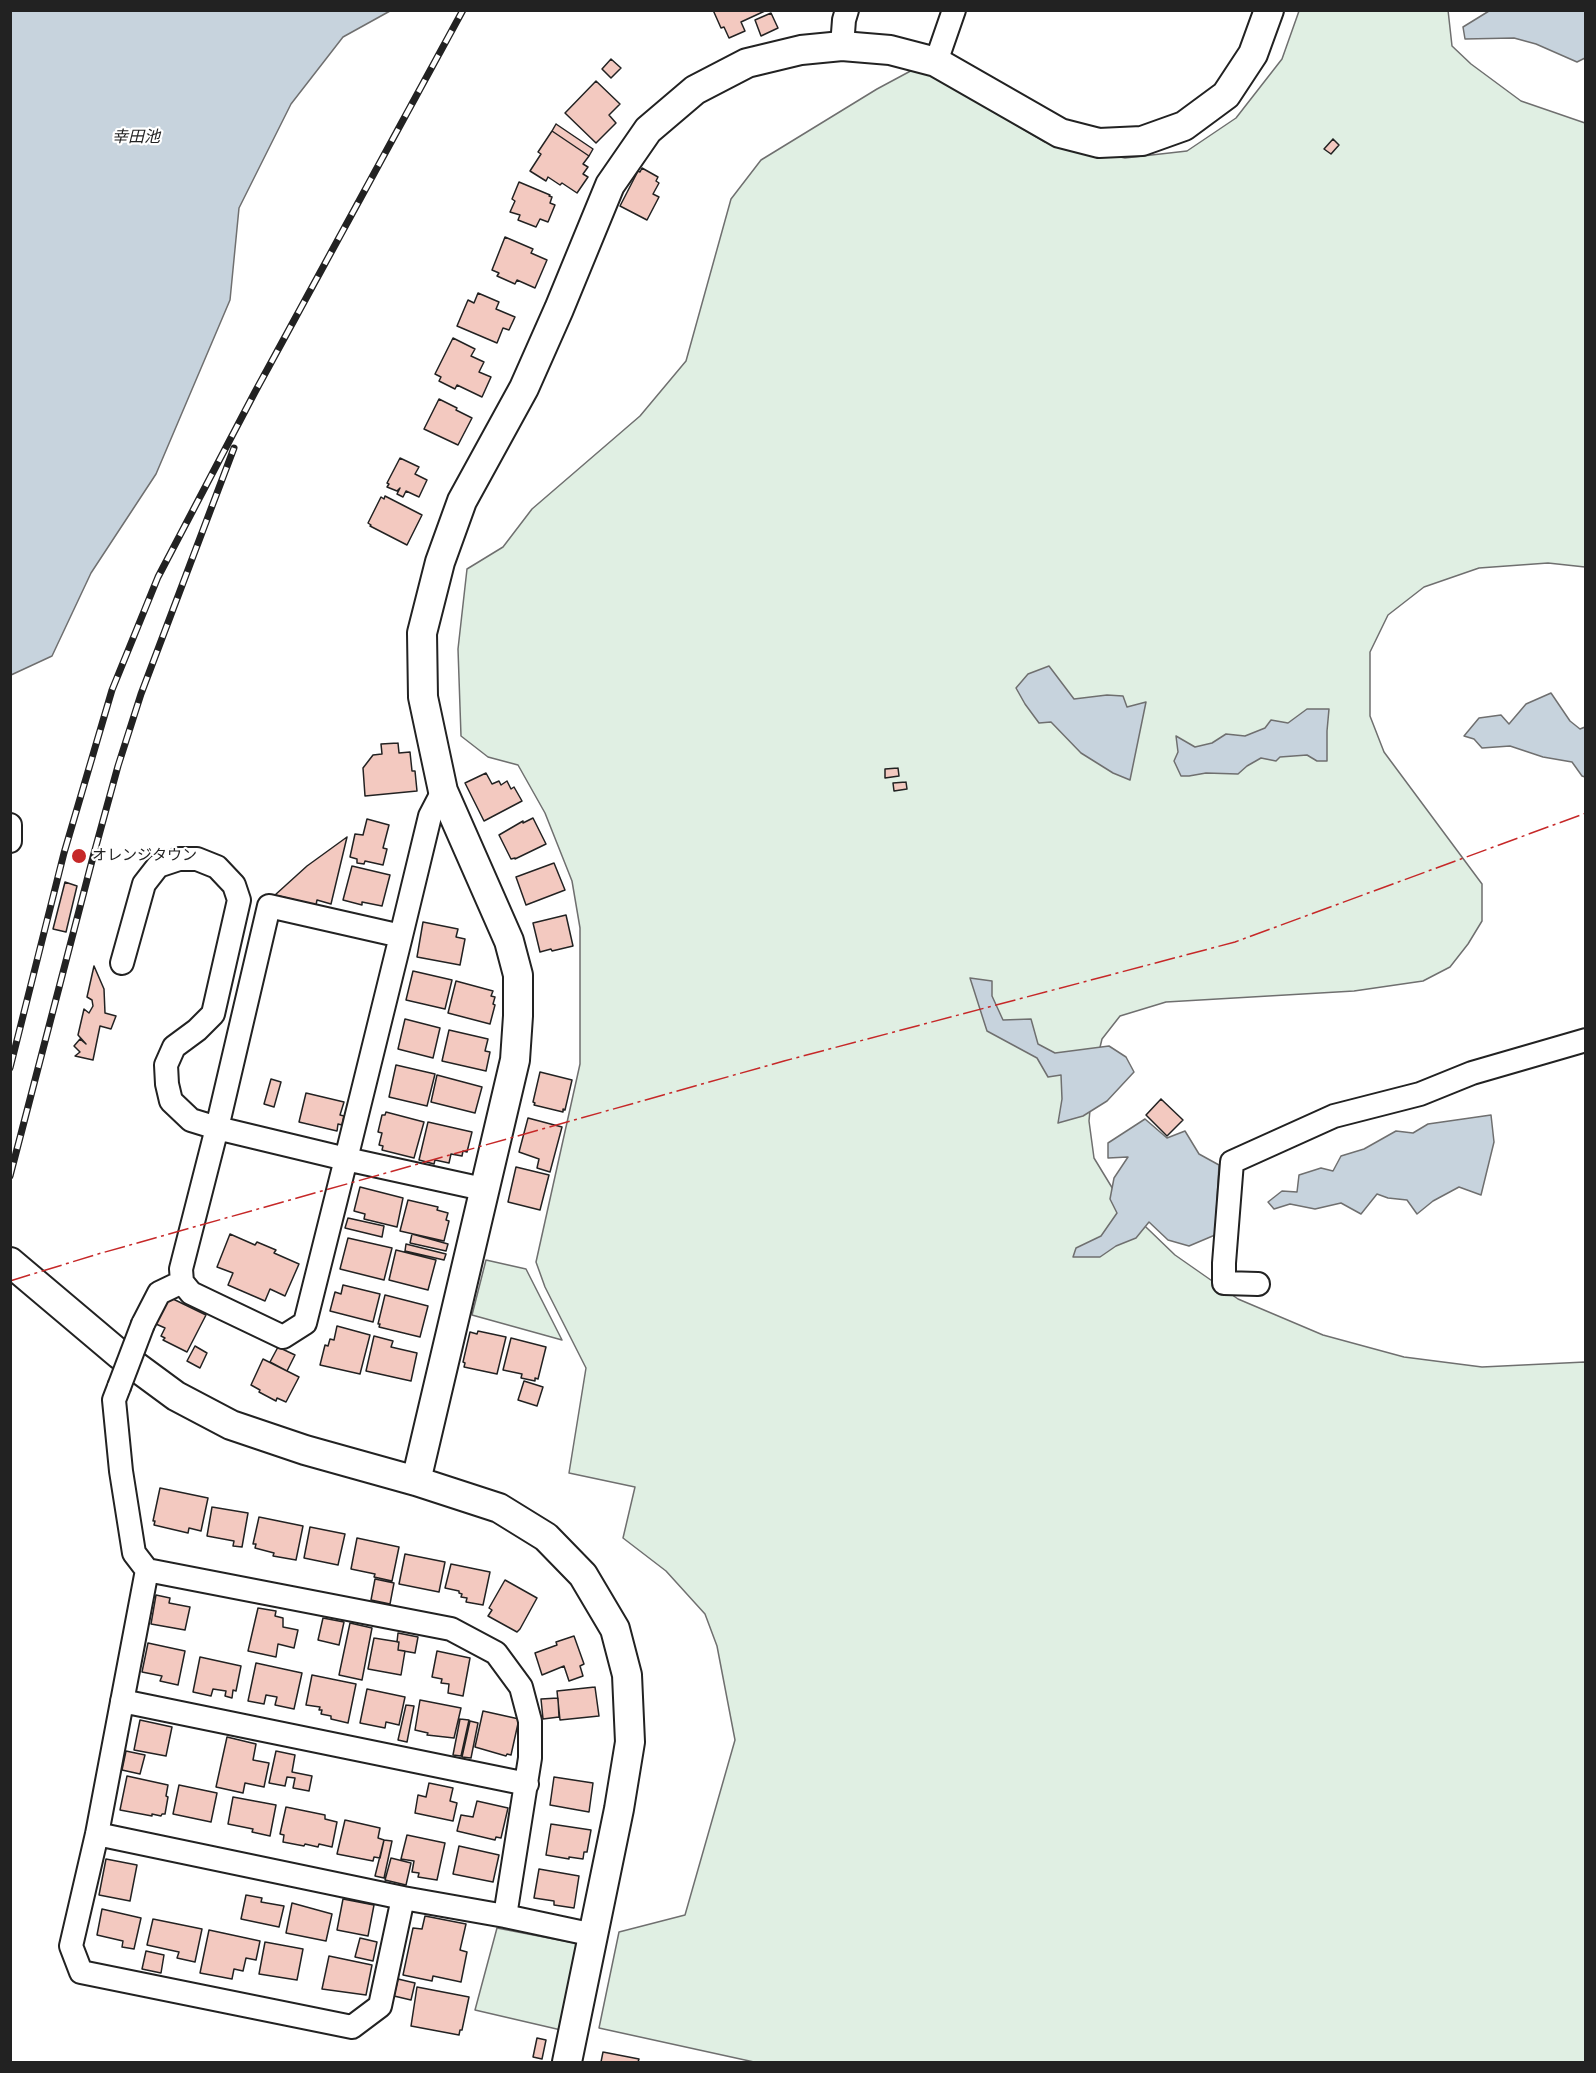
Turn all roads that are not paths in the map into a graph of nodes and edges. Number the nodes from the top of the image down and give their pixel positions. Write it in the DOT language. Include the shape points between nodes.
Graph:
graph roads {
  1 [pos="847,10"];
  2 [pos="954,10"];
  3 [pos="1269,10"];
  4 [pos="842,46"];
  5 [pos="936,62"];
  6 [pos="443,791"];
  7 [pos="10,825"];
  8 [pos="10,841"];
  9 [pos="401,936"];
  10 [pos="122,963"];
  11 [pos="1586,1040"];
  12 [pos="217,1128"];
  13 [pos="346,1159"];
  14 [pos="483,1189"];
  15 [pos="10,1262"];
  16 [pos="182,1282"];
  17 [pos="1258,1284"];
  18 [pos="416,1481"];
  19 [pos="147,1570"];
  20 [pos="122,1701"];
  21 [pos="527,1784"];
  22 [pos="97,1833"];
  23 [pos="403,1898"];
  24 [pos="505,1916"];
  25 [pos="594,1935"];
  26 [pos="567,2062"];
  1 -- 4 [label="street"];
  2 -- 5 [label="street"];
  3 -- 5 [label="street" via="1252,54 1226,95 1184,126 1142,141 1099,143 1060,133"];
  4 -- 5 [label="street" via="890,50"];
  4 -- 6 [label="street" via="801,50 747,63 695,90 648,130 610,186 524,388 462,501 440,562 422,644 423,697"];
  6 -- 9 [label="street" via="430,816"];
  6 -- 14 [label="street" via="509,941 518,975 514,1060"];
  7 -- 8 [label="street"];
  9 -- 12 [label="street" via="269,906"];
  9 -- 13 [label="street"];
  10 -- 12 [label="street" via="144,884 158,866 179,859 197,859 217,867 234,885 239,900 213,1014 174,1047 166,1065 171,1101 191,1120"];
  11 -- 17 [label="street" via="1472,1073 1420,1095 1334,1116 1232,1162 1224,1282"];
  12 -- 13 [label="street"];
  12 -- 16 [label="street" via="181,1269"];
  13 -- 14 [label="street"];
  13 -- 16 [label="street" via="305,1323 283,1337 191,1293"];
  14 -- 18 [label="street"];
  15 -- 18 [label="street" via="119,1354 176,1396 231,1425"];
  16 -- 19 [label="street, bridge" via="159,1293 114,1400 134,1553"];
  18 -- 25 [label="street" via="499,1508 546,1537 583,1575 615,1629 627,1675 630,1742"];
  19 -- 20 [label="street"];
  19 -- 21 [label="street" via="451,1629 496,1653 521,1687 530,1721"];
  20 -- 21 [label="street"];
  20 -- 22 [label="street"];
  21 -- 24 [label="street"];
  22 -- 23 [label="street"];
  22 -- 23 [label="street" via="71,1946 81,1972 352,2027 380,2006"];
  23 -- 24 [label="street"];
  24 -- 25 [label="street"];
  25 -- 26 [label="street"];
}
